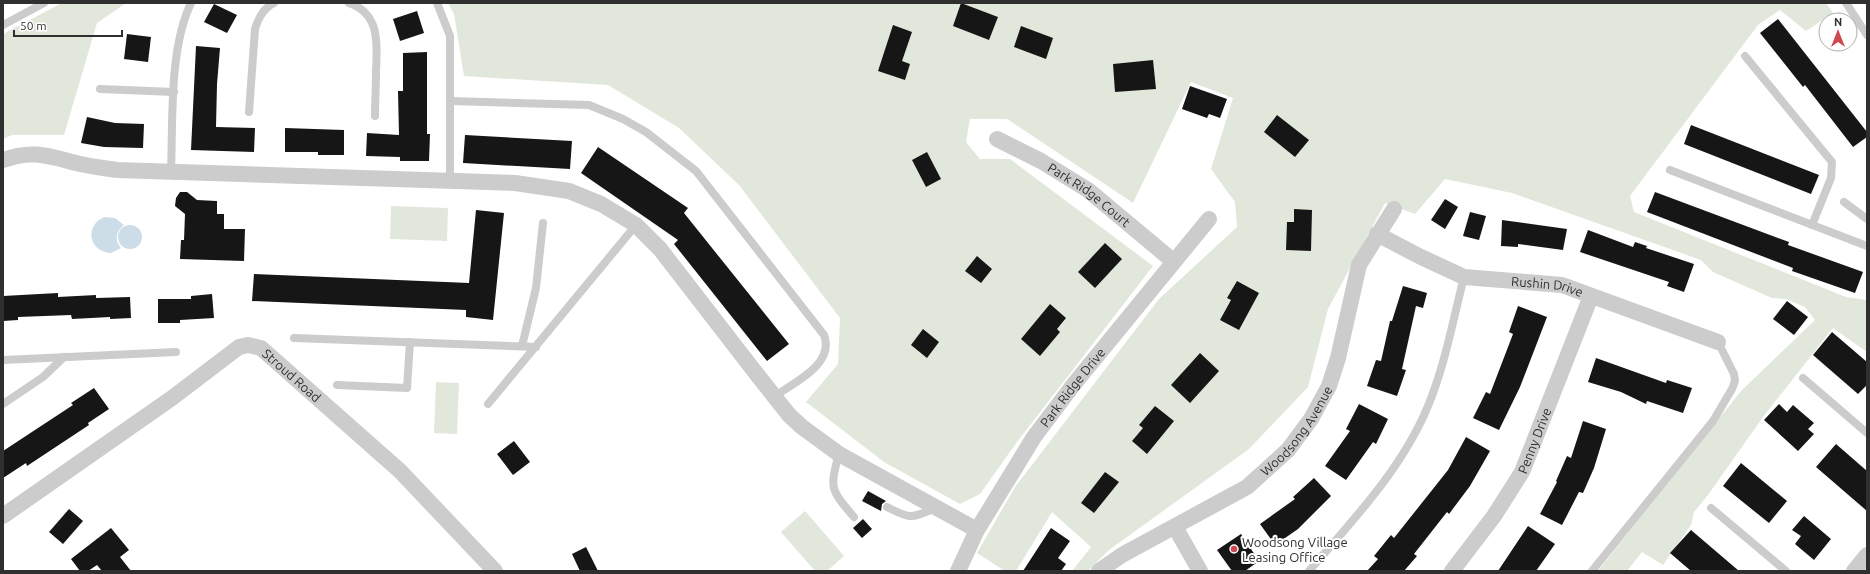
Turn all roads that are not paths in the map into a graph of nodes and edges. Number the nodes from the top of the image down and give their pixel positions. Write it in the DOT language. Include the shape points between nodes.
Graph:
graph roads {
  1 [pos="44,3"];
  2 [pos="191,3"];
  3 [pos="274,3"];
  4 [pos="349,3"];
  5 [pos="437,3"];
  6 [pos="1846,3"];
  7 [pos="3,25"];
  8 [pos="1867,35"];
  9 [pos="1745,56"];
  10 [pos="100,89"];
  11 [pos="174,92"];
  12 [pos="450,101"];
  13 [pos="249,112"];
  14 [pos="375,116"];
  15 [pos="997,139"];
  16 [pos="3,160"];
  17 [pos="1670,170"];
  18 [pos="172,171"];
  19 [pos="450,180"];
  20 [pos="1844,202"];
  21 [pos="1394,209"];
  22 [pos="1209,219"];
  23 [pos="1867,219"];
  24 [pos="543,223"];
  25 [pos="636,225"];
  26 [pos="1812,225"];
  27 [pos="1377,234"];
  28 [pos="1867,246"];
  29 [pos="1173,261"];
  30 [pos="1464,277"];
  31 [pos="1591,296"];
  32 [pos="294,338"];
  33 [pos="410,342"];
  34 [pos="1718,342"];
  35 [pos="522,346"];
  36 [pos="536,347"];
  37 [pos="176,352"];
  38 [pos="64,357"];
  39 [pos="3,360"];
  40 [pos="1803,378"];
  41 [pos="337,385"];
  42 [pos="775,396"];
  43 [pos="3,404"];
  44 [pos="488,404"];
  45 [pos="1867,433"];
  46 [pos="839,454"];
  47 [pos="887,507"];
  48 [pos="936,508"];
  49 [pos="1711,508"];
  50 [pos="3,516"];
  51 [pos="854,517"];
  52 [pos="1175,527"];
  53 [pos="977,530"];
  54 [pos="1867,555"];
  55 [pos="495,571"];
  56 [pos="958,571"];
  57 [pos="1099,571"];
  58 [pos="1200,571"];
  59 [pos="1310,571"];
  60 [pos="1452,571"];
  61 [pos="1592,571"];
  62 [pos="1786,571"];
  63 [pos="1854,571"];
  1 -- 7 [label="lane"];
  2 -- 11 [label="lane" via="184,19 176,58"];
  3 -- 13 [label="lane" via="259,17 254,29"];
  4 -- 14 [label="lane" via="359,7 375,29"];
  5 -- 12 [label="lane" via="450,36"];
  6 -- 8 [label="lane"];
  9 -- 26 [label="lane" via="1832,162 1830,178"];
  10 -- 11 [label="lane"];
  11 -- 18 [label="lane"];
  12 -- 19 [label="lane"];
  12 -- 42 [label="lane" via="589,105 646,132 696,171 819,329 826,342 826,350 817,366"];
  15 -- 29 [label="street, Park Ridge Court" via="1041,161 1088,190"];
  16 -- 18 [label="street" via="26,154 47,155 96,168"];
  17 -- 26 [label="lane"];
  18 -- 19 [label="street"];
  19 -- 25 [label="street" via="515,183 569,191 602,204"];
  20 -- 23 [label="lane"];
  21 -- 27 [label="street, Woodsong Avenue"];
  22 -- 29 [label="street, Park Ridge Drive"];
  24 -- 35 [label="lane" via="536,288"];
  25 -- 36 [label="lane"];
  25 -- 42 [label="street" via="660,249"];
  26 -- 28 [label="lane"];
  27 -- 30 [label="street, Rushin Drive"];
  27 -- 52 [label="street, Woodsong Avenue" via="1359,265 1338,358 1329,386 1311,419 1288,450 1247,487"];
  29 -- 53 [label="street, Park Ridge Drive" via="1034,436"];
  30 -- 31 [label="street, Rushin Drive" via="1562,285"];
  30 -- 59 [label="lane" via="1439,376 1428,406 1406,450"];
  31 -- 34 [label="street, Rushin Drive"];
  31 -- 60 [label="street, Penny Drive" via="1522,472 1494,516"];
  32 -- 33 [label="lane"];
  33 -- 35 [label="lane"];
  33 -- 41 [label="lane" via="407,388"];
  34 -- 61 [label="lane" via="1734,374 1732,389 1713,421"];
  35 -- 36 [label="lane"];
  36 -- 44 [label="lane"];
  37 -- 38 [label="lane"];
  38 -- 39 [label="lane"];
  38 -- 43 [label="lane" via="43,377"];
  40 -- 45 [label="lane"];
  42 -- 46 [label="street" via="802,427"];
  46 -- 48 [label="street"];
  46 -- 51 [label="lane" via="832,477 832,487 836,496"];
  47 -- 48 [label="lane" via="913,517"];
  48 -- 53 [label="street"];
  49 -- 62 [label="lane"];
  50 -- 55 [label="street, Stroud Road" via="172,398 239,347 248,345 261,348 400,471"];
  52 -- 57 [label="street, Woodsong Avenue" via="1122,555"];
  52 -- 58 [label="street"];
  53 -- 56 [label="street, Park Ridge Drive"];
  54 -- 63 [label="street"];
}
